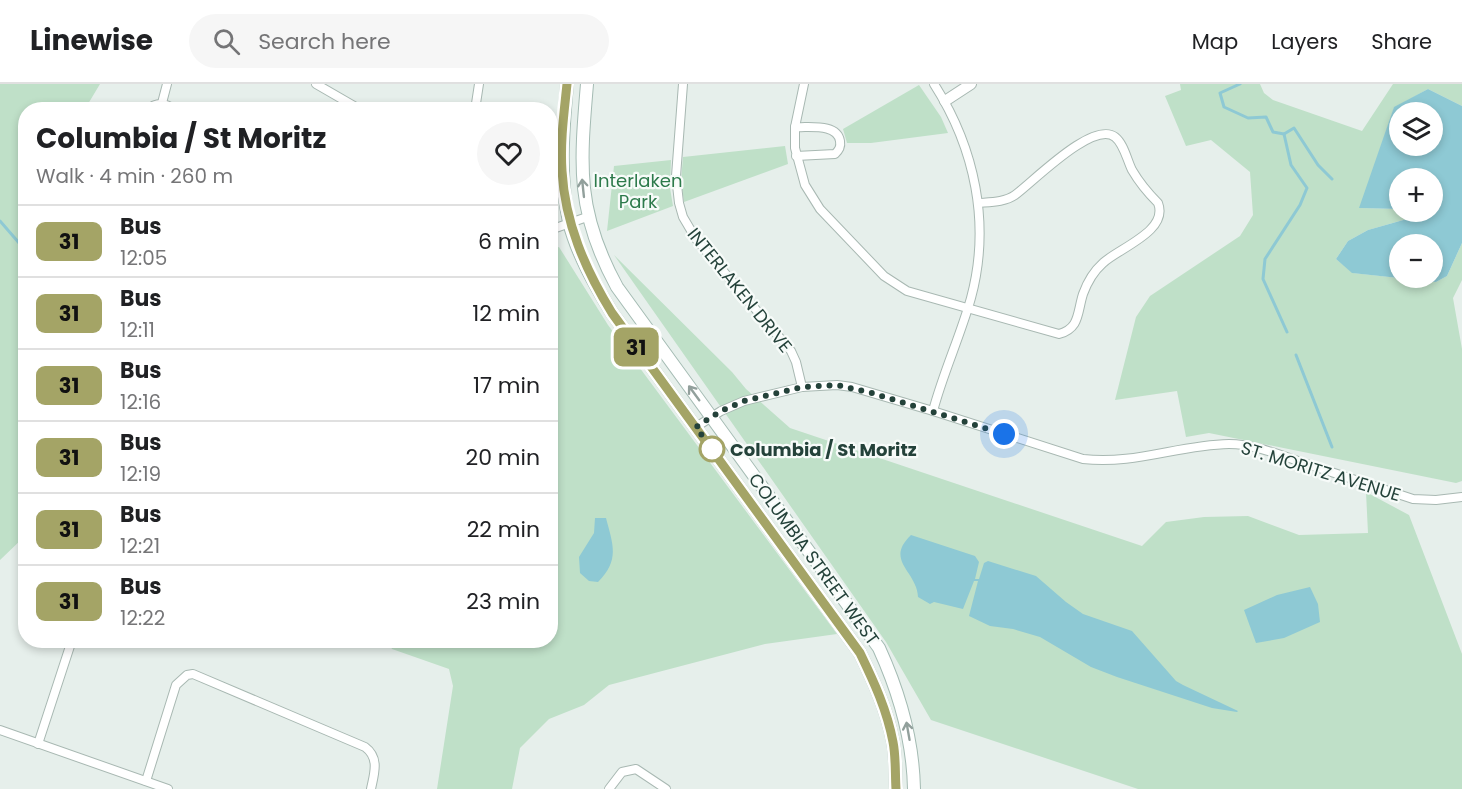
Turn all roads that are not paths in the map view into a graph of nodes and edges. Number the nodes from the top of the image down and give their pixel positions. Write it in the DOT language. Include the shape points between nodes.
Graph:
graph roads {
  1 [pos="167,84"];
  2 [pos="316,84"];
  3 [pos="479,84"];
  4 [pos="567,84"];
  5 [pos="587,84"];
  6 [pos="683,84"];
  7 [pos="804,84"];
  8 [pos="934,84"];
  9 [pos="971,84"];
  10 [pos="945,101"];
  11 [pos="162,102"];
  12 [pos="347,102"];
  13 [pos="476,102"];
  14 [pos="795,127"];
  15 [pos="796,156"];
  16 [pos="979,203"];
  17 [pos="588,217"];
  18 [pos="570,224"];
  19 [pos="558,228"];
  20 [pos="967,310"];
  21 [pos="802,387"];
  22 [pos="933,411"];
  23 [pos="711,417"];
  24 [pos="696,427"];
  25 [pos="1462,496"];
  26 [pos="69,648"];
  27 [pos="0,730"];
  28 [pos="38,744"];
  29 [pos="146,781"];
  30 [pos="168,789"];
  31 [pos="371,789"];
  32 [pos="609,789"];
  33 [pos="666,789"];
  34 [pos="896,789"];
  35 [pos="914,789"];
  1 -- 11 [label="street"];
  2 -- 12 [label="street"];
  3 -- 13 [label="street"];
  4 -- 18 [label="main road, COLUMBIA STREET WEST" via="562,171"];
  17 -- 5 [label="main road, COLUMBIA STREET WEST, one-way" via="582,176"];
  6 -- 21 [label="street, INTERLAKEN DRIVE" via="676,176 683,217 696,239 787,346"];
  7 -- 14 [label="street"];
  8 -- 10 [label="street"];
  9 -- 10 [label="street"];
  10 -- 16 [label="street" via="972,168"];
  14 -- 15 [label="street"];
  14 -- 15 [label="street" via="832,129 841,144 835,154"];
  15 -- 20 [label="street" via="814,202 884,276 907,291"];
  16 -- 20 [label="street" via="980,250"];
  16 -- 20 [label="street" via="1013,196 1052,163 1091,137 1105,134 1120,142 1133,172 1160,209 1160,216 1152,229 1092,274 1075,324 1068,332 1059,334"];
  17 -- 18 [label="street"];
  23 -- 17 [label="main road, COLUMBIA STREET WEST, one-way" via="617,287 601,257"];
  18 -- 19 [label="street"];
  18 -- 24 [label="main road, COLUMBIA STREET WEST" via="581,255 612,313"];
  20 -- 22 [label="street"];
  21 -- 22 [label="street, ST. MORITZ AVENUE" via="852,387"];
  21 -- 23 [label="street, ST. MORITZ AVENUE" via="744,401"];
  22 -- 25 [label="street, ST. MORITZ AVENUE" via="1083,459 1130,460 1231,444 1261,449 1413,499"];
  23 -- 24 [label="street, ST. MORITZ AVENUE"];
  35 -- 23 [label="main road, COLUMBIA STREET WEST, one-way" via="906,718 879,648"];
  24 -- 34 [label="main road, COLUMBIA STREET WEST" via="860,653 880,695 893,742"];
  26 -- 28 [label="street"];
  27 -- 28 [label="street"];
  28 -- 29 [label="street"];
  29 -- 30 [label="street"];
  29 -- 31 [label="street" via="176,685 194,674 365,747 375,759"];
  32 -- 33 [label="street" via="622,772 636,769"];
}
